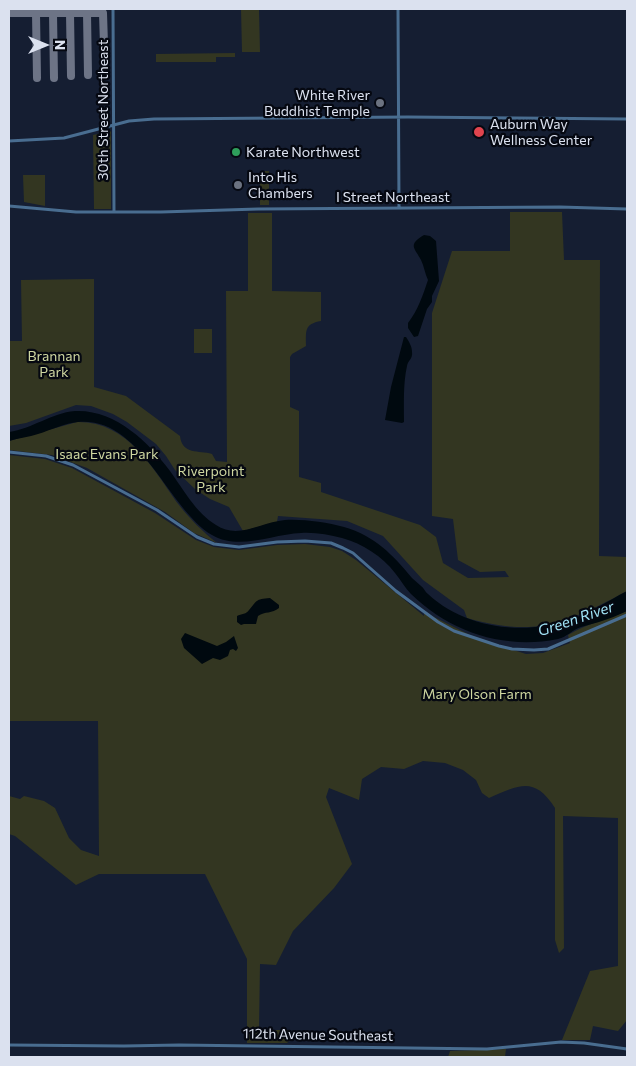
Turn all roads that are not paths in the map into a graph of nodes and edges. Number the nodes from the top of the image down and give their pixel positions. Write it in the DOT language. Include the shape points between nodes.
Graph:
graph roads {
  1 [pos="113,9"];
  2 [pos="398,9"];
  3 [pos="399,118"];
  4 [pos="627,119"];
  5 [pos="114,125"];
  6 [pos="9,141"];
  7 [pos="9,206"];
  8 [pos="399,208"];
  9 [pos="627,209"];
  10 [pos="114,212"];
  11 [pos="9,452"];
  12 [pos="627,615"];
  13 [pos="9,1045"];
  14 [pos="627,1049"];
  1 -- 5 [label="street, 30th Street Northeast"];
  2 -- 3 [label="street"];
  3 -- 4 [label="street"];
  3 -- 5 [label="street" via="160,118"];
  3 -- 8 [label="street"];
  5 -- 6 [label="street" via="64,138"];
  5 -- 10 [label="street, 30th Street Northeast"];
  7 -- 10 [label="street, I Street Northeast"];
  8 -- 9 [label="street, I Street Northeast"];
  8 -- 10 [label="street, I Street Northeast"];
  11 -- 12 [label="street" via="46,456 73,465 214,544 239,547 296,541 337,545 353,553 438,622 454,631 499,646 534,650 556,646"];
  13 -- 14 [label="street, 112th Avenue Southeast" via="487,1048 569,1042"];
}
